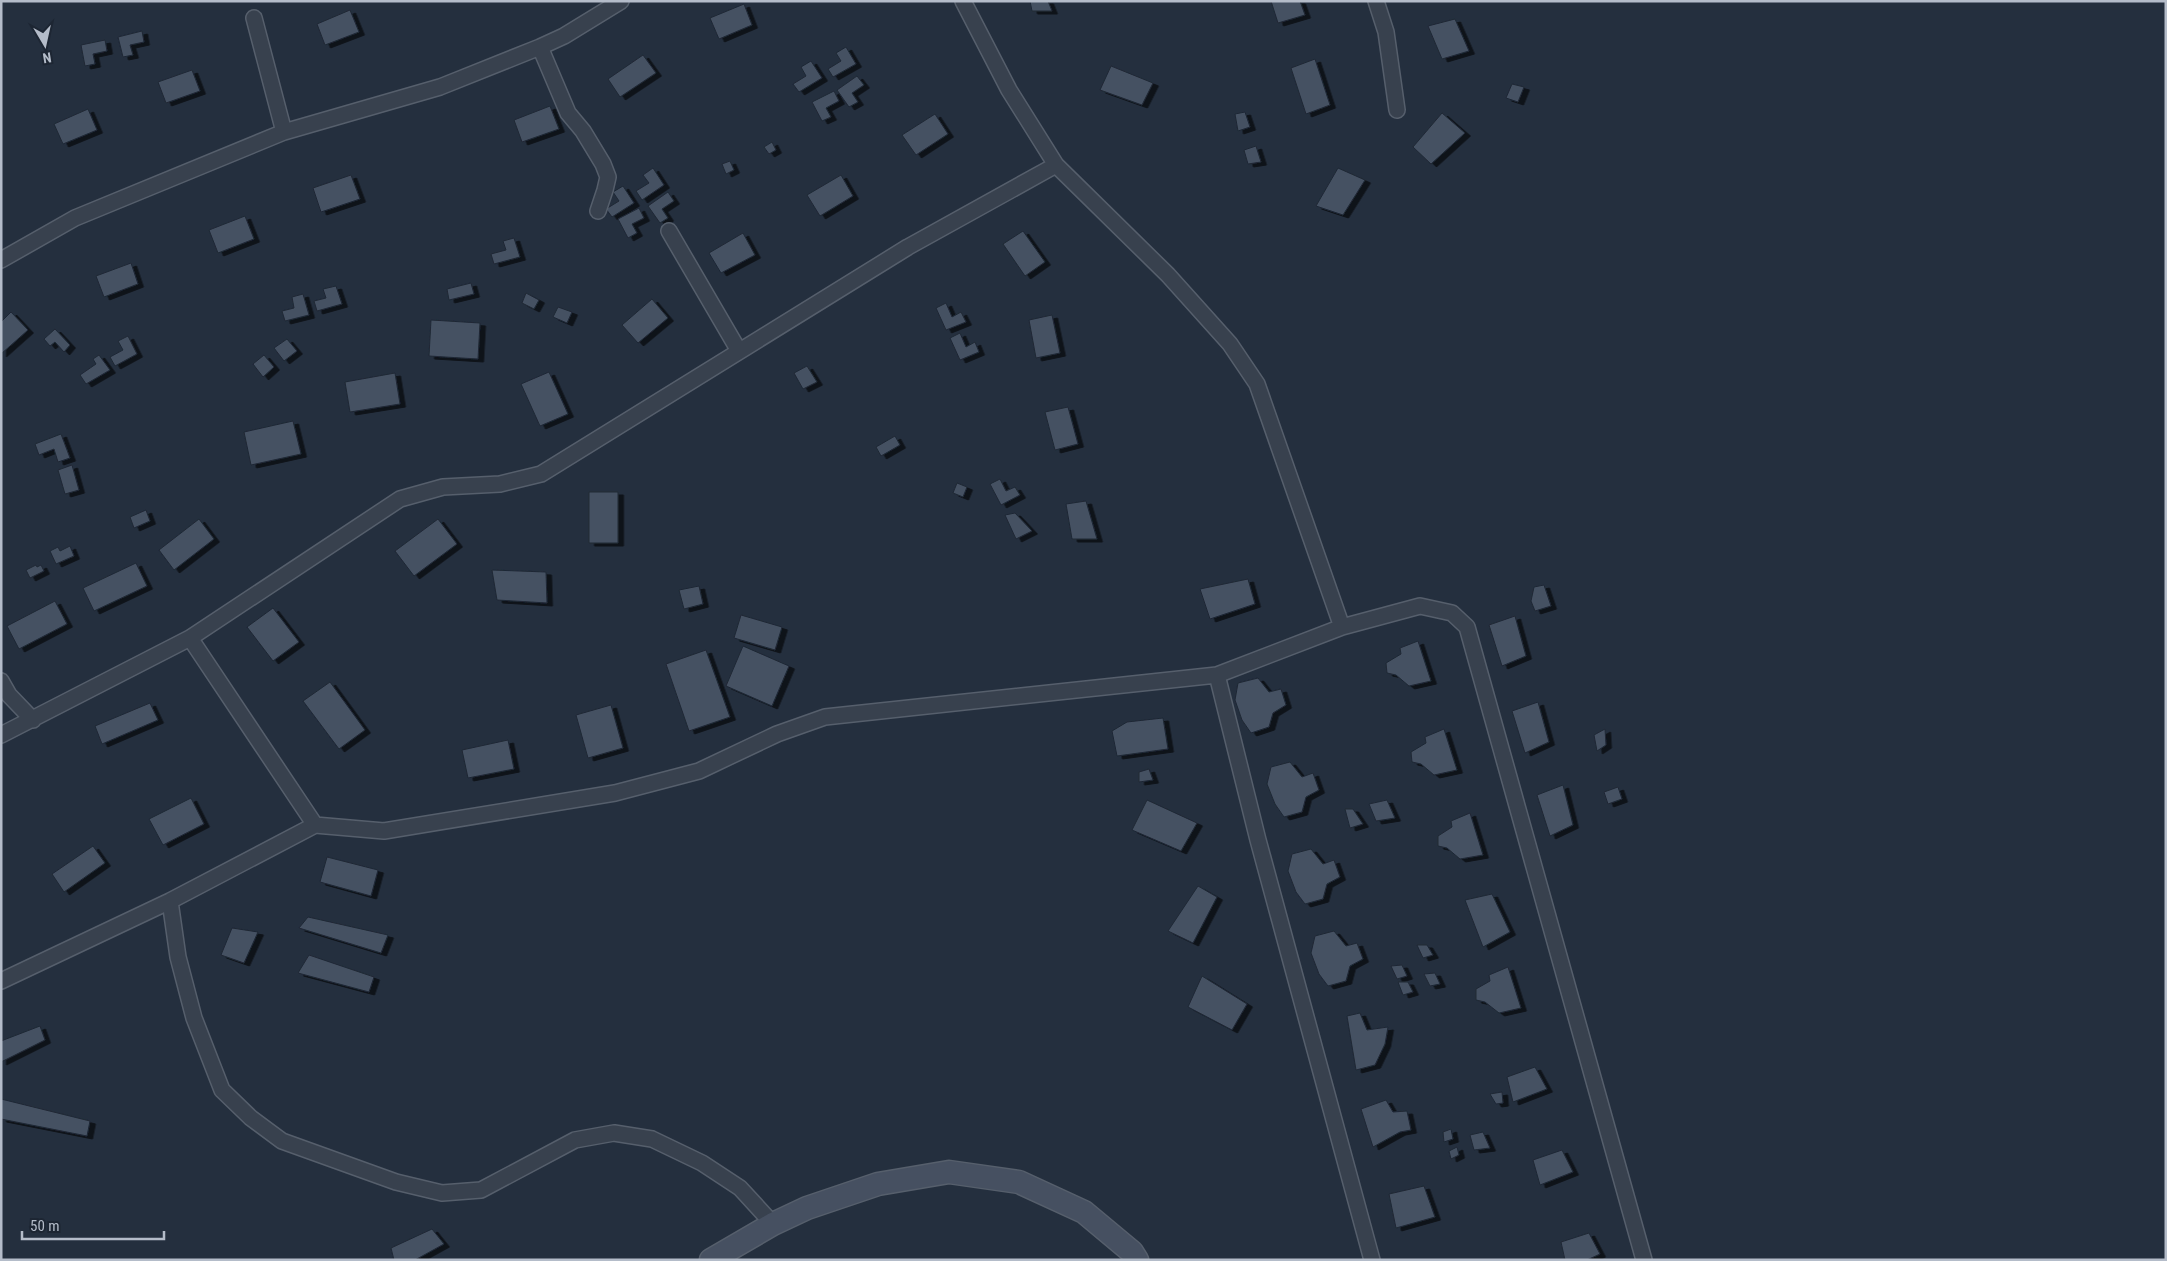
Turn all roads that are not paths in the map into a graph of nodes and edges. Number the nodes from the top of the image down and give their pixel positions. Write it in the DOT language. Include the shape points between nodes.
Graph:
graph roads {
  1 [pos="621,1"];
  2 [pos="963,1"];
  3 [pos="1376,1"];
  4 [pos="254,18"];
  5 [pos="540,47"];
  6 [pos="1397,110"];
  7 [pos="284,132"];
  8 [pos="1056,164"];
  9 [pos="598,211"];
  10 [pos="669,231"];
  11 [pos="1,260"];
  12 [pos="740,352"];
  13 [pos="1342,627"];
  14 [pos="190,638"];
  15 [pos="1217,675"];
  16 [pos="1,681"];
  17 [pos="33,720"];
  18 [pos="1,736"];
  19 [pos="315,825"];
  20 [pos="170,901"];
  21 [pos="1,980"];
  22 [pos="773,1224"];
  23 [pos="711,1260"];
  24 [pos="1137,1260"];
  25 [pos="1372,1260"];
  26 [pos="1644,1260"];
  1 -- 5 [label="street"];
  2 -- 8 [label="street" via="1009,90"];
  3 -- 6 [label="street" via="1386,32"];
  4 -- 7 [label="street"];
  5 -- 7 [label="street" via="440,87"];
  5 -- 9 [label="street" via="568,113 583,131 608,177"];
  7 -- 11 [label="street" via="75,218"];
  8 -- 12 [label="street" via="908,247"];
  8 -- 13 [label="street" via="1168,275 1230,344 1257,384"];
  10 -- 12 [label="street"];
  12 -- 14 [label="street" via="541,474 500,484 443,487 400,499"];
  13 -- 15 [label="street"];
  13 -- 26 [label="street" via="1420,606 1452,612 1467,627"];
  14 -- 17 [label="street"];
  14 -- 19 [label="street"];
  15 -- 19 [label="street" via="825,717 777,734 699,771 615,792 384,831"];
  15 -- 25 [label="street"];
  16 -- 17 [label="street" via="9,695"];
  17 -- 18 [label="street"];
  19 -- 20 [label="street"];
  20 -- 21 [label="street"];
  20 -- 22 [label="street" via="178,957 194,1018 222,1090 282,1142 396,1182 442,1193 480,1190 575,1140 624,1134 652,1139 702,1164 740,1188"];
  22 -- 23 [label="street"];
  22 -- 24 [label="street" via="807,1208 878,1184 949,1172 1019,1182 1084,1212 1132,1252"];
}
